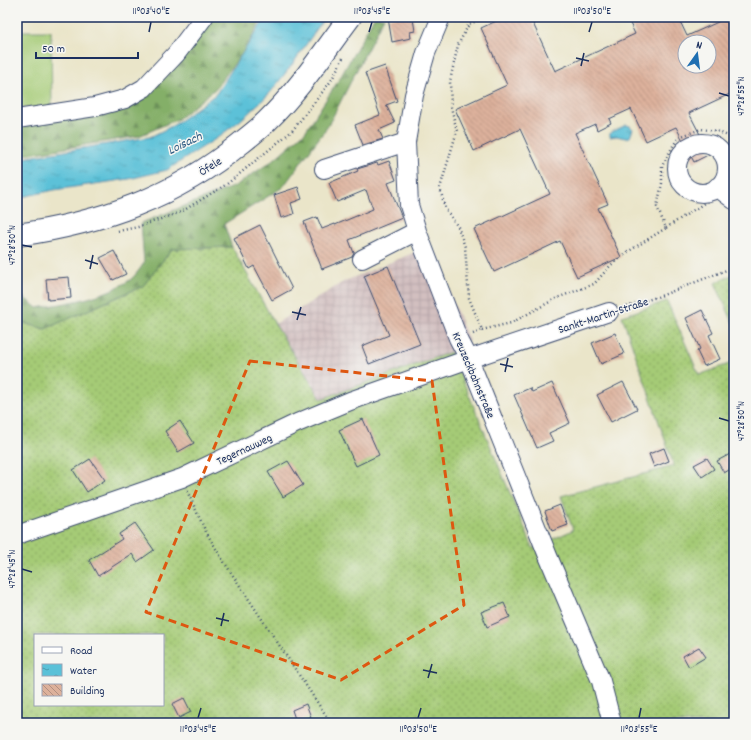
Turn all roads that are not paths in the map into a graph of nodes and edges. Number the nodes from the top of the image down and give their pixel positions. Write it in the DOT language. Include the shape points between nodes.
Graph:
graph roads {
  1 [pos="204,17"];
  2 [pos="350,17"];
  3 [pos="441,17"];
  4 [pos="17,119"];
  5 [pos="406,142"];
  6 [pos="324,169"];
  7 [pos="417,231"];
  8 [pos="17,235"];
  9 [pos="362,259"];
  10 [pos="609,312"];
  11 [pos="469,358"];
  12 [pos="17,536"];
  13 [pos="612,723"];
  1 -- 4 [label="street" via="176,54 144,88 125,99 95,107"];
  2 -- 8 [label="main road, Öfele" via="307,76 266,122 218,161 152,198 109,216"];
  3 -- 5 [label="street, Kreuzeckbahnstraße" via="426,53 414,95"];
  5 -- 6 [label="street"];
  5 -- 7 [label="street, Kreuzeckbahnstraße" via="409,205"];
  7 -- 9 [label="street"];
  7 -- 11 [label="street, Kreuzeckbahnstraße" via="459,340"];
  10 -- 11 [label="street, Sankt-Martin-Straße"];
  11 -- 12 [label="street, Tegernauweg" via="297,423 182,478"];
  11 -- 13 [label="street, Kreuzeckbahnstraße" via="601,681"];
}
